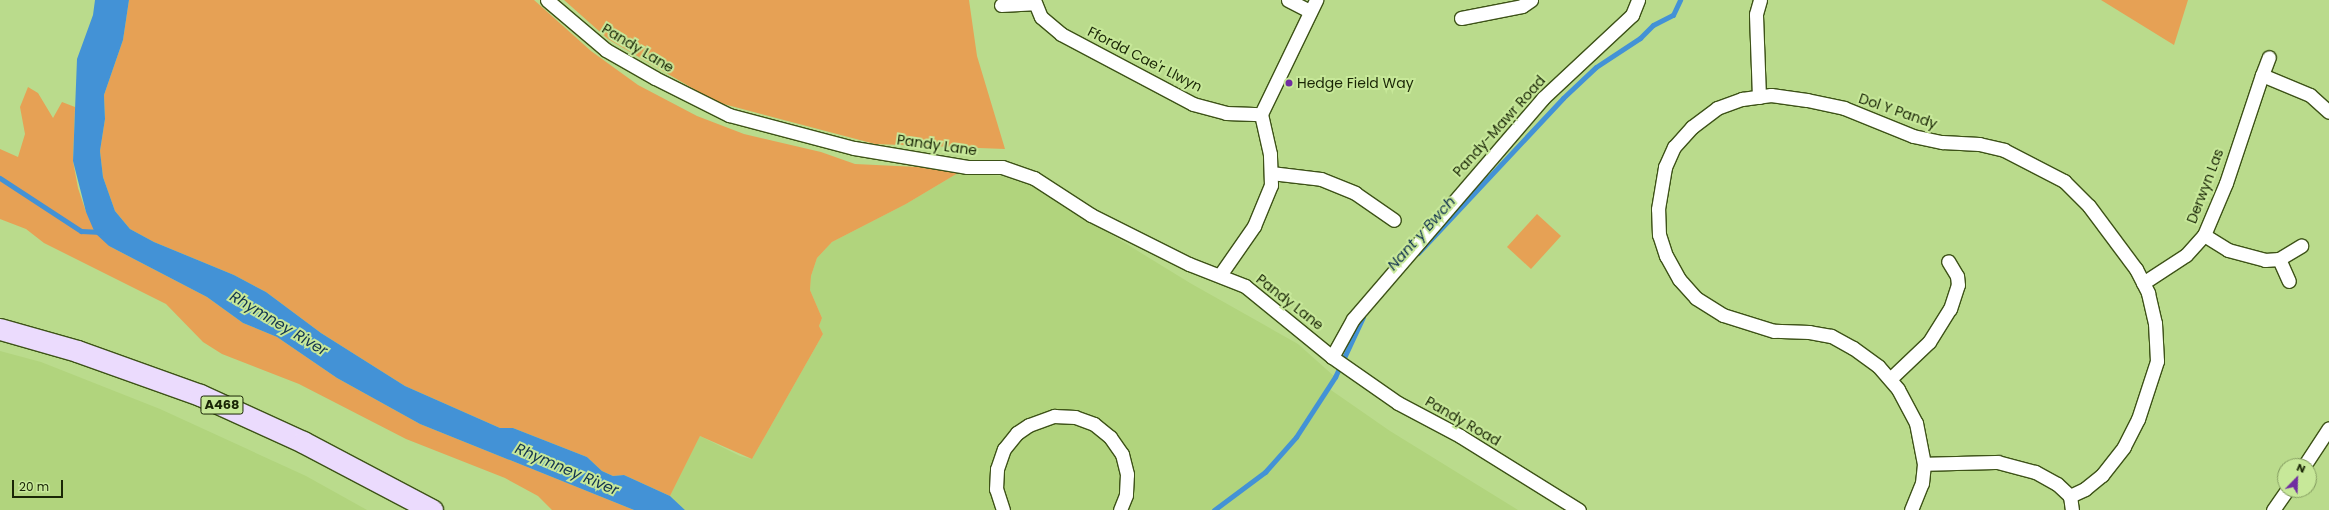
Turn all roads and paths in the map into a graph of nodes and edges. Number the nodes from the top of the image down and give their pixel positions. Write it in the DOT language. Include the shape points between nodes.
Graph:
graph roads {
  1 [pos="547,0"];
  2 [pos="1288,0"];
  3 [pos="1531,0"];
  4 [pos="1638,0"];
  5 [pos="1760,0"];
  6 [pos="1034,2"];
  7 [pos="1001,5"];
  8 [pos="1313,6"];
  9 [pos="1461,18"];
  10 [pos="2269,57"];
  11 [pos="2262,75"];
  12 [pos="1758,97"];
  13 [pos="2329,112"];
  14 [pos="1261,114"];
  15 [pos="1271,172"];
  16 [pos="1394,220"];
  17 [pos="2204,235"];
  18 [pos="2301,246"];
  19 [pos="2279,258"];
  20 [pos="1948,261"];
  21 [pos="1220,275"];
  22 [pos="2289,280"];
  23 [pos="2143,283"];
  24 [pos="0,329"];
  25 [pos="1332,357"];
  26 [pos="1890,379"];
  27 [pos="2329,428"];
  28 [pos="2309,458"];
  29 [pos="1924,464"];
  30 [pos="2070,496"];
  31 [pos="2281,498"];
  32 [pos="432,510"];
  33 [pos="1003,510"];
  34 [pos="1120,510"];
  35 [pos="1579,510"];
  36 [pos="1911,510"];
  37 [pos="2072,510"];
  38 [pos="2273,510"];
  1 -- 21 [label="street, Pandy Lane" via="606,50 729,115 854,148 967,167 1002,167 1034,178 1091,215 1189,264"];
  2 -- 8 [label="street"];
  3 -- 9 [label="street" via="1522,6"];
  4 -- 25 [label="street, Pandy-Mawr Road" via="1632,15 1543,98 1358,312"];
  5 -- 12 [label="street" via="1756,14 1755,44"];
  6 -- 7 [label="street"];
  6 -- 14 [label="street, Ffordd Cae'r Llwyn" via="1040,17 1061,34 1193,104 1226,113"];
  8 -- 14 [label="street"];
  10 -- 11 [label="street, Derwyn Las"];
  11 -- 13 [label="street" via="2310,95"];
  11 -- 17 [label="street, Derwyn Las" via="2226,183"];
  12 -- 23 [label="street, Dol Y Pandy" via="1771,95 1844,108 1913,136 1942,142 1979,144 2004,150 2037,165 2064,181 2089,206 2116,240"];
  12 -- 26 [label="street, Dol Y Pandy" via="1716,108 1692,127 1674,147 1665,167 1658,209 1659,235 1666,256 1679,279 1696,298 1723,315 1774,331 1809,332 1831,336 1854,348 1878,366"];
  14 -- 15 [label="street" via="1270,154"];
  15 -- 16 [label="street" via="1321,179 1355,193"];
  15 -- 21 [label="street" via="1272,185 1264,208"];
  17 -- 19 [label="street" via="2228,250 2251,258"];
  17 -- 23 [label="street, Derwyn Las" via="2186,255"];
  18 -- 19 [label="street"];
  19 -- 22 [label="street"];
  20 -- 26 [label="street" via="1957,276 1958,285 1950,309 1929,342"];
  21 -- 25 [label="street, Pandy Lane" via="1245,286"];
  23 -- 30 [label="street, Dol Y Pandy" via="2155,323 2157,361 2149,390 2124,447 2102,475 2085,489"];
  24 -- 32 [label="main road, A468" via="77,351 200,395 304,442"];
  25 -- 35 [label="street, Pandy Road" via="1398,403 1460,436"];
  26 -- 29 [label="street, Dol Y Pandy" via="1898,388 1916,423"];
  27 -- 28 [label="street"];
  29 -- 30 [label="street" via="1998,462 2034,472 2057,484"];
  29 -- 36 [label="street, Dol Y Pandy" via="1922,483"];
  30 -- 37 [label="street"];
  31 -- 38 [label="street"];
  33 -- 34 [label="street" via="996,489 997,468 1004,449 1017,433 1029,425 1054,416 1075,417 1094,424 1110,437 1122,454 1127,474 1126,495"];
}
